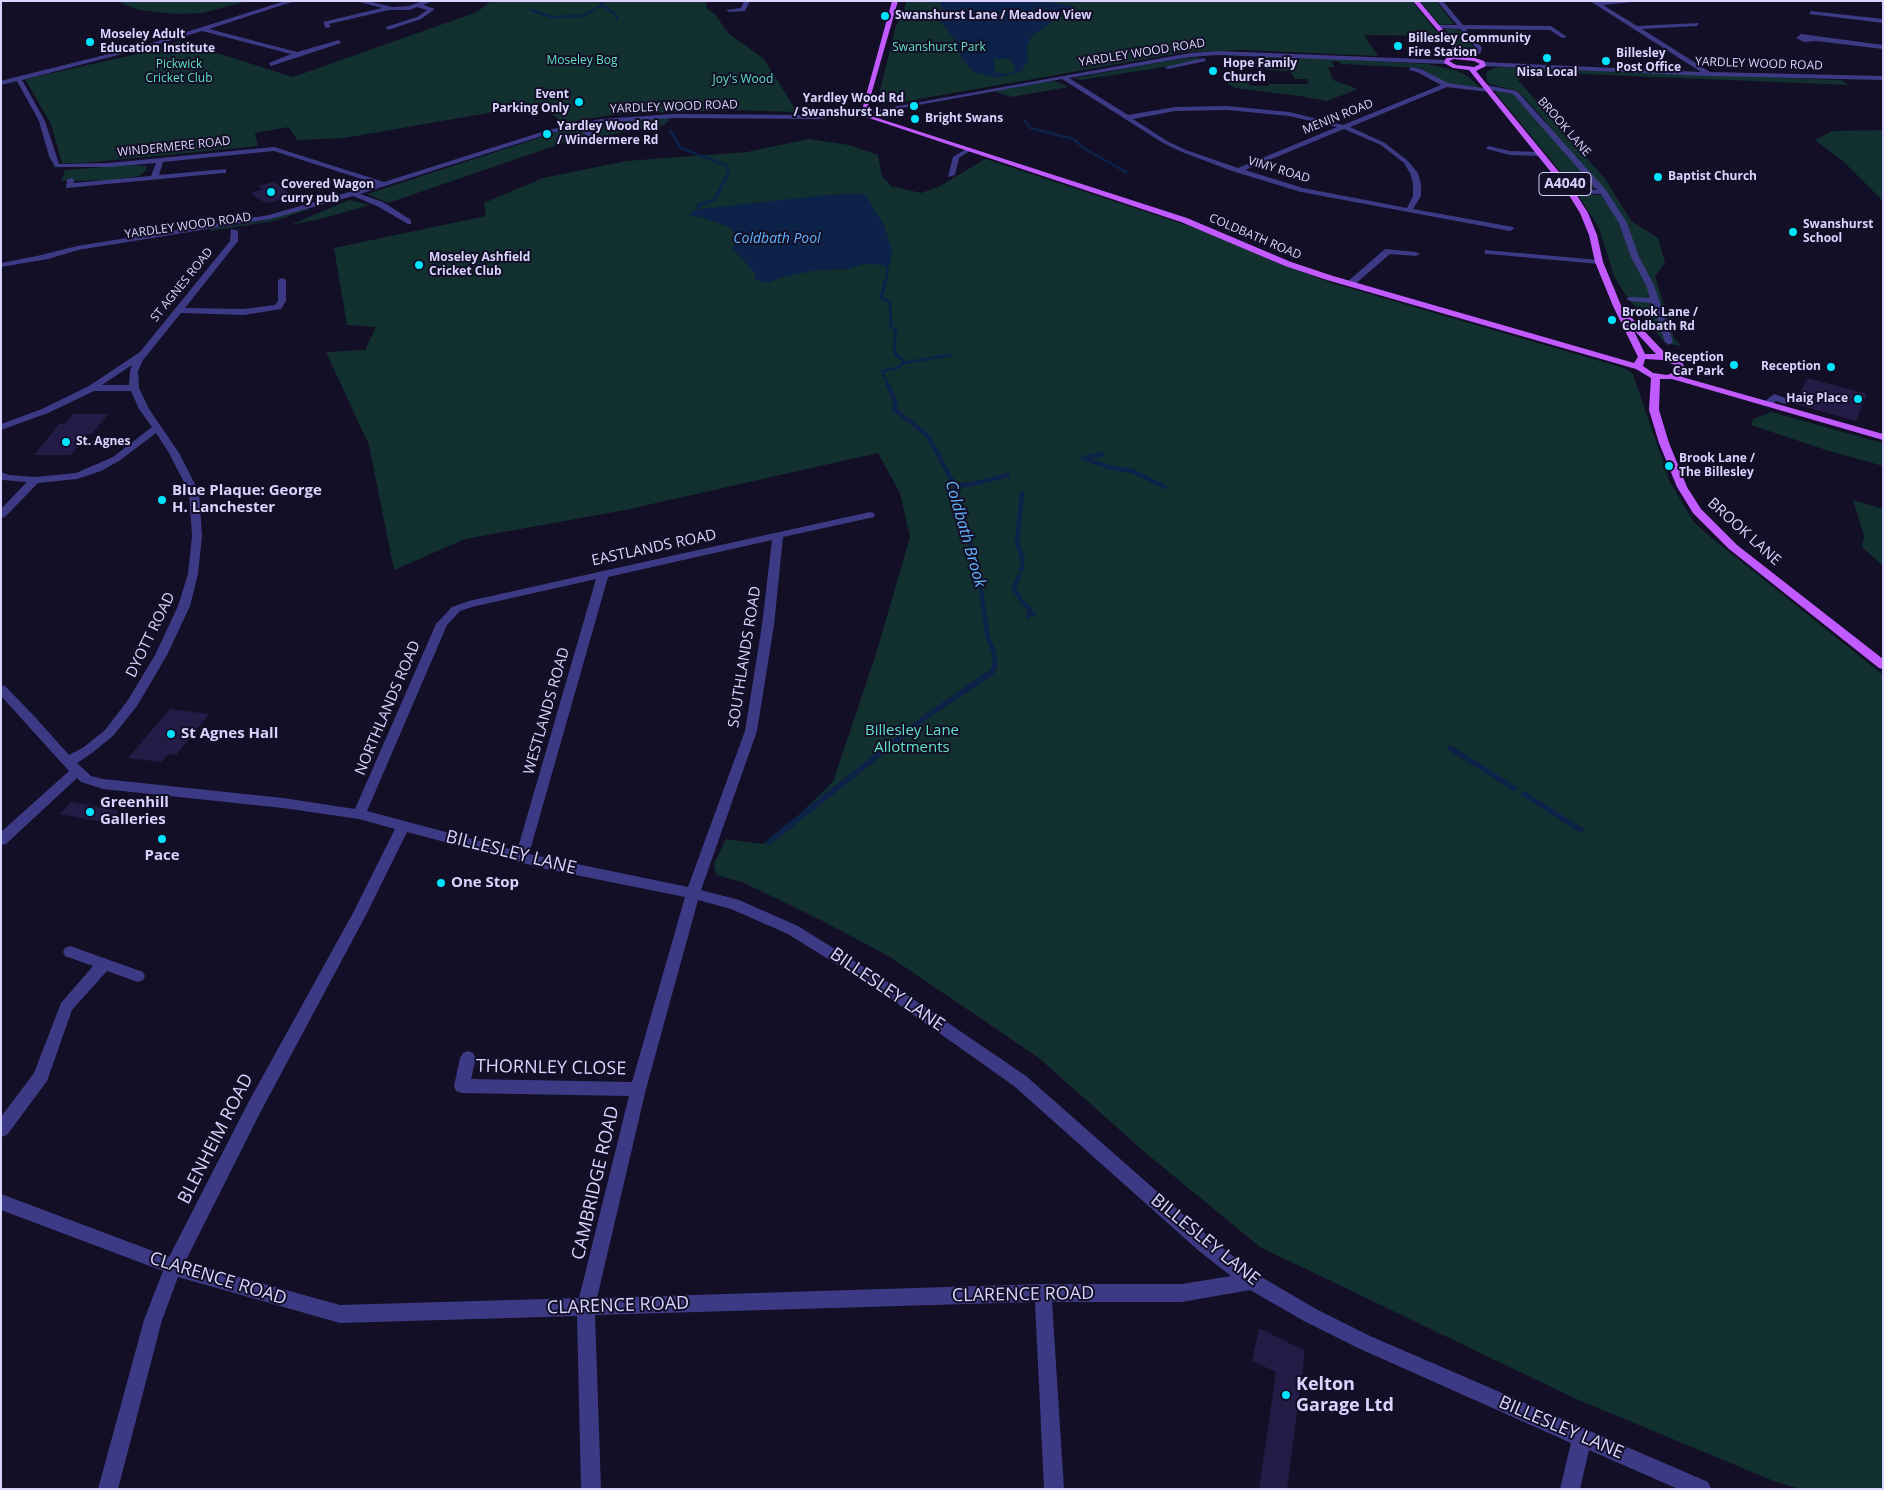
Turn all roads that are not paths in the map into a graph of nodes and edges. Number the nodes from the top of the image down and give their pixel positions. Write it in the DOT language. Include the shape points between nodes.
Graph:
graph roads {
  1 [pos="292,1"];
  2 [pos="359,1"];
  3 [pos="429,1"];
  4 [pos="747,1"];
  5 [pos="895,1"];
  6 [pos="1416,1"];
  7 [pos="1440,1"];
  8 [pos="1639,1"];
  9 [pos="1595,2"];
  10 [pos="419,6"];
  11 [pos="386,9"];
  12 [pos="729,10"];
  13 [pos="1811,13"];
  14 [pos="1883,20"];
  15 [pos="1697,24"];
  16 [pos="328,27"];
  17 [pos="1438,27"];
  18 [pos="1462,27"];
  19 [pos="387,28"];
  20 [pos="1635,28"];
  21 [pos="203,29"];
  22 [pos="1564,37"];
  23 [pos="1816,39"];
  24 [pos="339,42"];
  25 [pos="1883,47"];
  26 [pos="1458,50"];
  27 [pos="297,54"];
  28 [pos="1468,56"];
  29 [pos="1453,57"];
  30 [pos="1204,60"];
  31 [pos="1446,62"];
  32 [pos="271,64"];
  33 [pos="1484,64"];
  34 [pos="1161,68"];
  35 [pos="1411,68"];
  36 [pos="1471,69"];
  37 [pos="1138,72"];
  38 [pos="1709,74"];
  39 [pos="1,76"];
  40 [pos="1063,76"];
  41 [pos="1112,76"];
  42 [pos="18,78"];
  43 [pos="1103,78"];
  44 [pos="1883,78"];
  45 [pos="1,82"];
  46 [pos="1071,82"];
  47 [pos="1446,85"];
  48 [pos="1487,88"];
  49 [pos="874,111"];
  50 [pos="865,112"];
  51 [pos="856,114"];
  52 [pos="1126,118"];
  53 [pos="576,125"];
  54 [pos="1344,127"];
  55 [pos="624,144"];
  56 [pos="1489,148"];
  57 [pos="968,150"];
  58 [pos="1541,154"];
  59 [pos="161,160"];
  60 [pos="1240,170"];
  61 [pos="223,171"];
  62 [pos="951,175"];
  63 [pos="154,178"];
  64 [pos="71,180"];
  65 [pos="384,184"];
  66 [pos="1570,191"];
  67 [pos="1603,192"];
  68 [pos="353,194"];
  69 [pos="335,200"];
  70 [pos="1409,210"];
  71 [pos="408,222"];
  72 [pos="1510,229"];
  73 [pos="206,231"];
  74 [pos="234,231"];
  75 [pos="1488,252"];
  76 [pos="1416,254"];
  77 [pos="1599,262"];
  78 [pos="1,265"];
  79 [pos="282,280"];
  80 [pos="1350,284"];
  81 [pos="1630,299"];
  82 [pos="1656,301"];
  83 [pos="1617,306"];
  84 [pos="179,310"];
  85 [pos="1669,342"];
  86 [pos="144,353"];
  87 [pos="1642,357"];
  88 [pos="1664,357"];
  89 [pos="1639,367"];
  90 [pos="1682,368"];
  91 [pos="1656,377"];
  92 [pos="1674,377"];
  93 [pos="92,388"];
  94 [pos="134,388"];
  95 [pos="1726,394"];
  96 [pos="1785,401"];
  97 [pos="1767,404"];
  98 [pos="4,426"];
  99 [pos="158,427"];
  100 [pos="1883,437"];
  101 [pos="1,438"];
  102 [pos="1,475"];
  103 [pos="35,480"];
  104 [pos="1,515"];
  105 [pos="870,516"];
  106 [pos="778,536"];
  107 [pos="603,574"];
  108 [pos="448,616"];
  109 [pos="1883,665"];
  110 [pos="1,689"];
  111 [pos="72,766"];
  112 [pos="359,814"];
  113 [pos="403,826"];
  114 [pos="1,840"];
  115 [pos="522,857"];
  116 [pos="693,893"];
  117 [pos="70,952"];
  118 [pos="103,965"];
  119 [pos="138,976"];
  120 [pos="468,1058"];
  121 [pos="638,1089"];
  122 [pos="1,1130"];
  123 [pos="1,1202"];
  124 [pos="174,1268"];
  125 [pos="1252,1281"];
  126 [pos="1043,1293"];
  127 [pos="586,1307"];
  128 [pos="1582,1437"];
  129 [pos="108,1489"];
  130 [pos="591,1489"];
  131 [pos="1054,1489"];
  132 [pos="1570,1489"];
  133 [pos="1701,1489"];
  1 -- 21 [label="street"];
  2 -- 11 [label="street"];
  3 -- 10 [label="street"];
  4 -- 12 [label="street" via="743,10"];
  5 -- 50 [label="main road"];
  6 -- 17 [label="main road"];
  7 -- 18 [label="street"];
  8 -- 9 [label="street"];
  9 -- 20 [label="street"];
  10 -- 11 [label="street"];
  10 -- 19 [label="street" via="432,9 419,18"];
  11 -- 16 [label="street" via="325,23"];
  13 -- 14 [label="street"];
  15 -- 20 [label="street"];
  17 -- 18 [label="street"];
  17 -- 26 [label="main road"];
  18 -- 22 [label="street" via="1551,28"];
  18 -- 28 [label="street" via="1479,48 1478,53"];
  20 -- 38 [label="street"];
  21 -- 27 [label="street"];
  21 -- 42 [label="street"];
  23 -- 25 [label="street"];
  24 -- 27 [label="street"];
  26 -- 28 [label="main road"];
  26 -- 29 [label="main road"];
  27 -- 32 [label="street"];
  28 -- 29 [label="main road"];
  28 -- 33 [label="main road"];
  29 -- 31 [label="main road"];
  30 -- 34 [label="street, YARDLEY WOOD ROAD"];
  31 -- 36 [label="main road"];
  31 -- 40 [label="street, YARDLEY WOOD ROAD" via="1218,53"];
  33 -- 36 [label="main road" via="1481,68"];
  33 -- 38 [label="street, YARDLEY WOOD ROAD"];
  35 -- 47 [label="street"];
  36 -- 48 [label="main road, A4040"];
  37 -- 41 [label="street, YARDLEY WOOD ROAD"];
  38 -- 44 [label="street, YARDLEY WOOD ROAD"];
  39 -- 42 [label="street"];
  40 -- 46 [label="street, VIMY ROAD"];
  40 -- 49 [label="street, YARDLEY WOOD ROAD"];
  42 -- 45 [label="street"];
  42 -- 59 [label="street, WINDERMERE ROAD" via="42,121 57,166"];
  43 -- 46 [label="street, YARDLEY WOOD ROAD"];
  46 -- 52 [label="street, VIMY ROAD"];
  47 -- 48 [label="street, BROOK LANE"];
  47 -- 54 [label="street, MENIN ROAD"];
  48 -- 58 [label="main road, A4040"];
  48 -- 67 [label="street, BROOK LANE" via="1516,92"];
  49 -- 50 [label="main road, YARDLEY WOOD ROAD" via="873,114"];
  50 -- 51 [label="main road, YARDLEY WOOD ROAD"];
  50 -- 57 [label="main road, COLDBATH ROAD"];
  51 -- 53 [label="street, YARDLEY WOOD ROAD" via="638,117"];
  52 -- 54 [label="street" via="1174,109 1236,108 1289,114"];
  52 -- 60 [label="street, VIMY ROAD" via="1164,142"];
  53 -- 55 [label="street" via="604,144"];
  53 -- 65 [label="street, YARDLEY WOOD ROAD"];
  54 -- 60 [label="street, MENIN ROAD"];
  54 -- 70 [label="street" via="1383,144 1406,162 1417,184 1417,196"];
  56 -- 58 [label="street" via="1505,153"];
  57 -- 62 [label="street" via="956,157"];
  57 -- 80 [label="main road, COLDBATH ROAD" via="1184,220 1288,264"];
  58 -- 66 [label="main road, A4040"];
  59 -- 63 [label="street"];
  59 -- 65 [label="street, WINDERMERE ROAD" via="281,149"];
  60 -- 70 [label="street, VIMY ROAD" via="1301,190"];
  61 -- 63 [label="street"];
  63 -- 64 [label="street" via="69,186"];
  65 -- 68 [label="street, YARDLEY WOOD ROAD"];
  66 -- 67 [label="street"];
  66 -- 77 [label="main road, A4040" via="1593,235"];
  67 -- 82 [label="street, BROOK LANE" via="1622,224"];
  68 -- 69 [label="street, YARDLEY WOOD ROAD"];
  68 -- 71 [label="street" via="380,204"];
  69 -- 73 [label="street, YARDLEY WOOD ROAD"];
  69 -- 74 [label="street, YARDLEY WOOD ROAD" via="289,221"];
  70 -- 72 [label="street, VIMY ROAD"];
  73 -- 74 [label="street, YARDLEY WOOD ROAD"];
  73 -- 78 [label="street, YARDLEY WOOD ROAD"];
  74 -- 84 [label="street, ST AGNES ROAD" via="234,241"];
  75 -- 77 [label="street"];
  76 -- 80 [label="street" via="1388,251"];
  77 -- 83 [label="main road, A4040"];
  79 -- 84 [label="street" via="282,301 278,307 244,312"];
  80 -- 89 [label="main road, COLDBATH ROAD"];
  81 -- 82 [label="street"];
  82 -- 85 [label="street, BROOK LANE"];
  83 -- 87 [label="main road, A4040"];
  83 -- 88 [label="main road, A4040"];
  84 -- 86 [label="street, ST AGNES ROAD"];
  86 -- 93 [label="street, ST AGNES ROAD"];
  86 -- 94 [label="street, ST AGNES ROAD" via="134,371"];
  87 -- 88 [label="main road"];
  87 -- 89 [label="main road"];
  88 -- 90 [label="main road"];
  89 -- 91 [label="main road, COLDBATH ROAD"];
  90 -- 92 [label="main road" via="1681,374"];
  90 -- 95 [label="main road"];
  91 -- 92 [label="main road"];
  91 -- 109 [label="main road, BROOK LANE" via="1654,410 1664,443 1682,487 1697,512 1733,547"];
  92 -- 95 [label="main road"];
  93 -- 94 [label="street"];
  93 -- 98 [label="street, ST AGNES ROAD"];
  94 -- 99 [label="street, DYOTT ROAD"];
  95 -- 97 [label="main road"];
  96 -- 97 [label="street" via="1774,397"];
  97 -- 100 [label="main road"];
  98 -- 101 [label="street"];
  99 -- 103 [label="street" via="97,469 77,476"];
  99 -- 111 [label="street, DYOTT ROAD" via="194,492 197,536 193,574 184,606 133,703 109,733"];
  102 -- 103 [label="street"];
  103 -- 104 [label="street"];
  105 -- 106 [label="street, EASTLANDS ROAD"];
  106 -- 107 [label="street, EASTLANDS ROAD"];
  106 -- 116 [label="street, SOUTHLANDS ROAD" via="768,625 750,731"];
  107 -- 108 [label="street, EASTLANDS ROAD" via="469,604"];
  107 -- 115 [label="street, WESTLANDS ROAD"];
  108 -- 112 [label="street, NORTHLANDS ROAD" via="432,644"];
  110 -- 111 [label="street, BILLESLEY LANE"];
  111 -- 112 [label="street, BILLESLEY LANE" via="86,779 102,784 283,802"];
  111 -- 114 [label="street, DYOTT ROAD"];
  112 -- 113 [label="street, BILLESLEY LANE"];
  113 -- 115 [label="street, BILLESLEY LANE"];
  113 -- 124 [label="street, BLENHEIM ROAD" via="359,915 254,1108"];
  115 -- 116 [label="street, BILLESLEY LANE"];
  116 -- 121 [label="street, CAMBRIDGE ROAD"];
  116 -- 125 [label="street, BILLESLEY LANE" via="734,904 793,930 897,995 1020,1081 1205,1245"];
  117 -- 118 [label="street"];
  118 -- 119 [label="street"];
  118 -- 122 [label="street" via="66,1007 41,1076"];
  120 -- 121 [label="street, THORNLEY CLOSE" via="462,1086"];
  121 -- 127 [label="street, CAMBRIDGE ROAD"];
  123 -- 124 [label="street, CLARENCE ROAD"];
  124 -- 127 [label="street, CLARENCE ROAD" via="340,1314"];
  124 -- 129 [label="street, BLENHEIM ROAD" via="153,1320"];
  125 -- 126 [label="street, CLARENCE ROAD" via="1182,1293"];
  125 -- 128 [label="street, BILLESLEY LANE" via="1364,1342"];
  126 -- 127 [label="street, CLARENCE ROAD"];
  126 -- 131 [label="street"];
  127 -- 130 [label="street, CAMBRIDGE ROAD"];
  128 -- 132 [label="street"];
  128 -- 133 [label="street, BILLESLEY LANE"];
}
